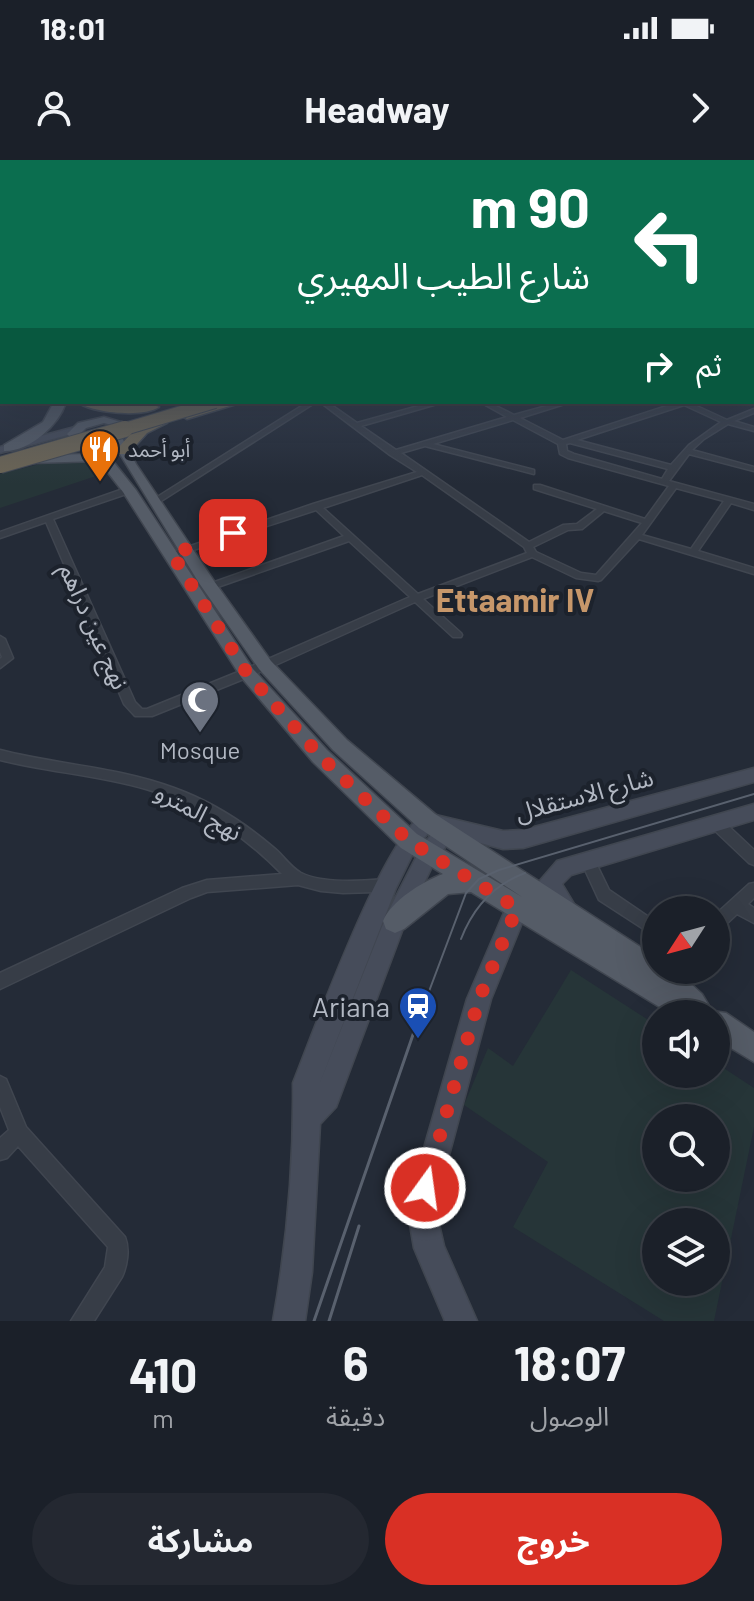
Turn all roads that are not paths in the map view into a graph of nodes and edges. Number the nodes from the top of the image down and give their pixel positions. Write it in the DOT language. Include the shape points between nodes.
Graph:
graph roads {
  1 [pos="61,404"];
  2 [pos="64,404"];
  3 [pos="84,404"];
  4 [pos="91,404"];
  5 [pos="165,404"];
  6 [pos="185,404"];
  7 [pos="208,404"];
  8 [pos="229,404"];
  9 [pos="310,404"];
  10 [pos="326,404"];
  11 [pos="434,404"];
  12 [pos="487,404"];
  13 [pos="561,404"];
  14 [pos="677,404"];
  15 [pos="687,404"];
  16 [pos="152,407"];
  17 [pos="754,411"];
  18 [pos="512,418"];
  19 [pos="724,421"];
  20 [pos="356,425"];
  21 [pos="754,429"];
  22 [pos="100,436"];
  23 [pos="566,442"];
  24 [pos="426,444"];
  25 [pos="687,451"];
  26 [pos="3,452"];
  27 [pos="393,453"];
  28 [pos="28,459"];
  29 [pos="0,467"];
  30 [pos="672,468"];
  31 [pos="754,469"];
  32 [pos="531,472"];
  33 [pos="421,473"];
  34 [pos="669,483"];
  35 [pos="537,487"];
  36 [pos="129,490"];
  37 [pos="729,500"];
  38 [pos="155,501"];
  39 [pos="316,506"];
  40 [pos="754,507"];
  41 [pos="602,509"];
  42 [pos="48,517"];
  43 [pos="646,522"];
  44 [pos="0,535"];
  45 [pos="637,536"];
  46 [pos="350,537"];
  47 [pos="530,550"];
  48 [pos="694,551"];
  49 [pos="178,552"];
  50 [pos="754,571"];
  51 [pos="209,587"];
  52 [pos="416,598"];
  53 [pos="457,635"];
  54 [pos="0,639"];
  55 [pos="0,664"];
  56 [pos="256,669"];
  57 [pos="1,758"];
  58 [pos="754,775"];
  59 [pos="754,812"];
  60 [pos="716,823"];
  61 [pos="436,827"];
  62 [pos="418,847"];
  63 [pos="754,859"];
  64 [pos="588,861"];
  65 [pos="297,879"];
  66 [pos="472,881"];
  67 [pos="386,885"];
  68 [pos="754,889"];
  69 [pos="737,906"];
  70 [pos="517,908"];
  71 [pos="730,912"];
  72 [pos="754,916"];
  73 [pos="395,921"];
  74 [pos="642,921"];
  75 [pos="578,923"];
  76 [pos="642,965"];
  77 [pos="642,969"];
  78 [pos="0,981"];
  79 [pos="669,984"];
  80 [pos="687,1000"];
  81 [pos="730,1032"];
  82 [pos="754,1048"];
  83 [pos="0,1085"];
  84 [pos="307,1118"];
  85 [pos="19,1133"];
  86 [pos="0,1151"];
  87 [pos="82,1321"];
  88 [pos="289,1321"];
  89 [pos="461,1321"];
  1 -- 26 [label="main road" via="46,426"];
  2 -- 22 [label="main road"];
  3 -- 22 [label="main road"];
  4 -- 16 [label="highway"];
  5 -- 16 [label="highway"];
  6 -- 26 [label="highway"];
  7 -- 29 [label="highway, bridge"];
  8 -- 22 [label="highway" via="160,423 131,439"];
  9 -- 38 [label="street"];
  10 -- 20 [label="street"];
  11 -- 20 [label="street"];
  12 -- 18 [label="street"];
  13 -- 18 [label="street"];
  14 -- 23 [label="street"];
  15 -- 19 [label="street"];
  16 -- 22 [label="highway"];
  17 -- 19 [label="street"];
  18 -- 23 [label="street"];
  18 -- 24 [label="street"];
  19 -- 21 [label="street"];
  19 -- 25 [label="street"];
  20 -- 27 [label="street"];
  22 -- 26 [label="street"];
  22 -- 28 [label="main road"];
  22 -- 28 [label="street"];
  22 -- 36 [label="main road"];
  22 -- 38 [label="main road"];
  23 -- 30 [label="street"];
  23 -- 34 [label="street" via="563,452 571,456"];
  24 -- 27 [label="street"];
  24 -- 32 [label="street"];
  25 -- 30 [label="street"];
  25 -- 31 [label="street"];
  27 -- 33 [label="street"];
  28 -- 29 [label="street"];
  30 -- 34 [label="street"];
  33 -- 39 [label="street"];
  33 -- 47 [label="street"];
  34 -- 37 [label="street"];
  34 -- 43 [label="street"];
  35 -- 41 [label="street"];
  36 -- 42 [label="street"];
  36 -- 49 [label="main road"];
  37 -- 40 [label="street"];
  37 -- 48 [label="street"];
  38 -- 49 [label="main road"];
  39 -- 46 [label="street"];
  39 -- 49 [label="street"];
  41 -- 43 [label="street"];
  41 -- 47 [label="street" via="579,527 566,527"];
  42 -- 44 [label="street"];
  42 -- 56 [label="street, نهج عين دراهم" via="135,710 148,713"];
  43 -- 45 [label="street"];
  45 -- 47 [label="street" via="598,578 579,576"];
  45 -- 48 [label="street"];
  46 -- 51 [label="street"];
  46 -- 52 [label="street"];
  47 -- 52 [label="street"];
  48 -- 50 [label="street"];
  49 -- 51 [label="main road"];
  49 -- 56 [label="main road"];
  51 -- 56 [label="main road"];
  52 -- 53 [label="street"];
  52 -- 56 [label="street"];
  54 -- 55 [label="street" via="8,658"];
  56 -- 61 [label="main road"];
  56 -- 62 [label="main road" via="320,756"];
  57 -- 65 [label="street, نهج المترو" via="170,791 255,841"];
  58 -- 61 [label="street, شارع الاستقلال" via="523,839"];
  59 -- 60 [label="street"];
  60 -- 63 [label="street"];
  60 -- 64 [label="street"];
  61 -- 62 [label="street"];
  61 -- 75 [label="main road"];
  62 -- 66 [label="main road"];
  62 -- 67 [label="street"];
  62 -- 73 [label="street"];
  64 -- 74 [label="street" via="604,895"];
  64 -- 75 [label="street" via="564,868 549,883"];
  65 -- 67 [label="street" via="341,886"];
  65 -- 78 [label="street" via="207,886"];
  66 -- 70 [label="main road"];
  66 -- 73 [label="main road" via="436,888"];
  67 -- 84 [label="street" via="306,1083"];
  68 -- 69 [label="street"];
  69 -- 71 [label="street"];
  69 -- 72 [label="street"];
  70 -- 77 [label="main road"];
  70 -- 89 [label="street" via="479,999 421,1207 429,1248"];
  73 -- 84 [label="street" via="327,1098"];
  75 -- 76 [label="main road"];
  79 -- 80 [label="main road"];
  81 -- 82 [label="main road"];
  83 -- 85 [label="street"];
  84 -- 88 [label="street"];
  85 -- 86 [label="street"];
  85 -- 87 [label="street" via="118,1244 115,1270"];
}
